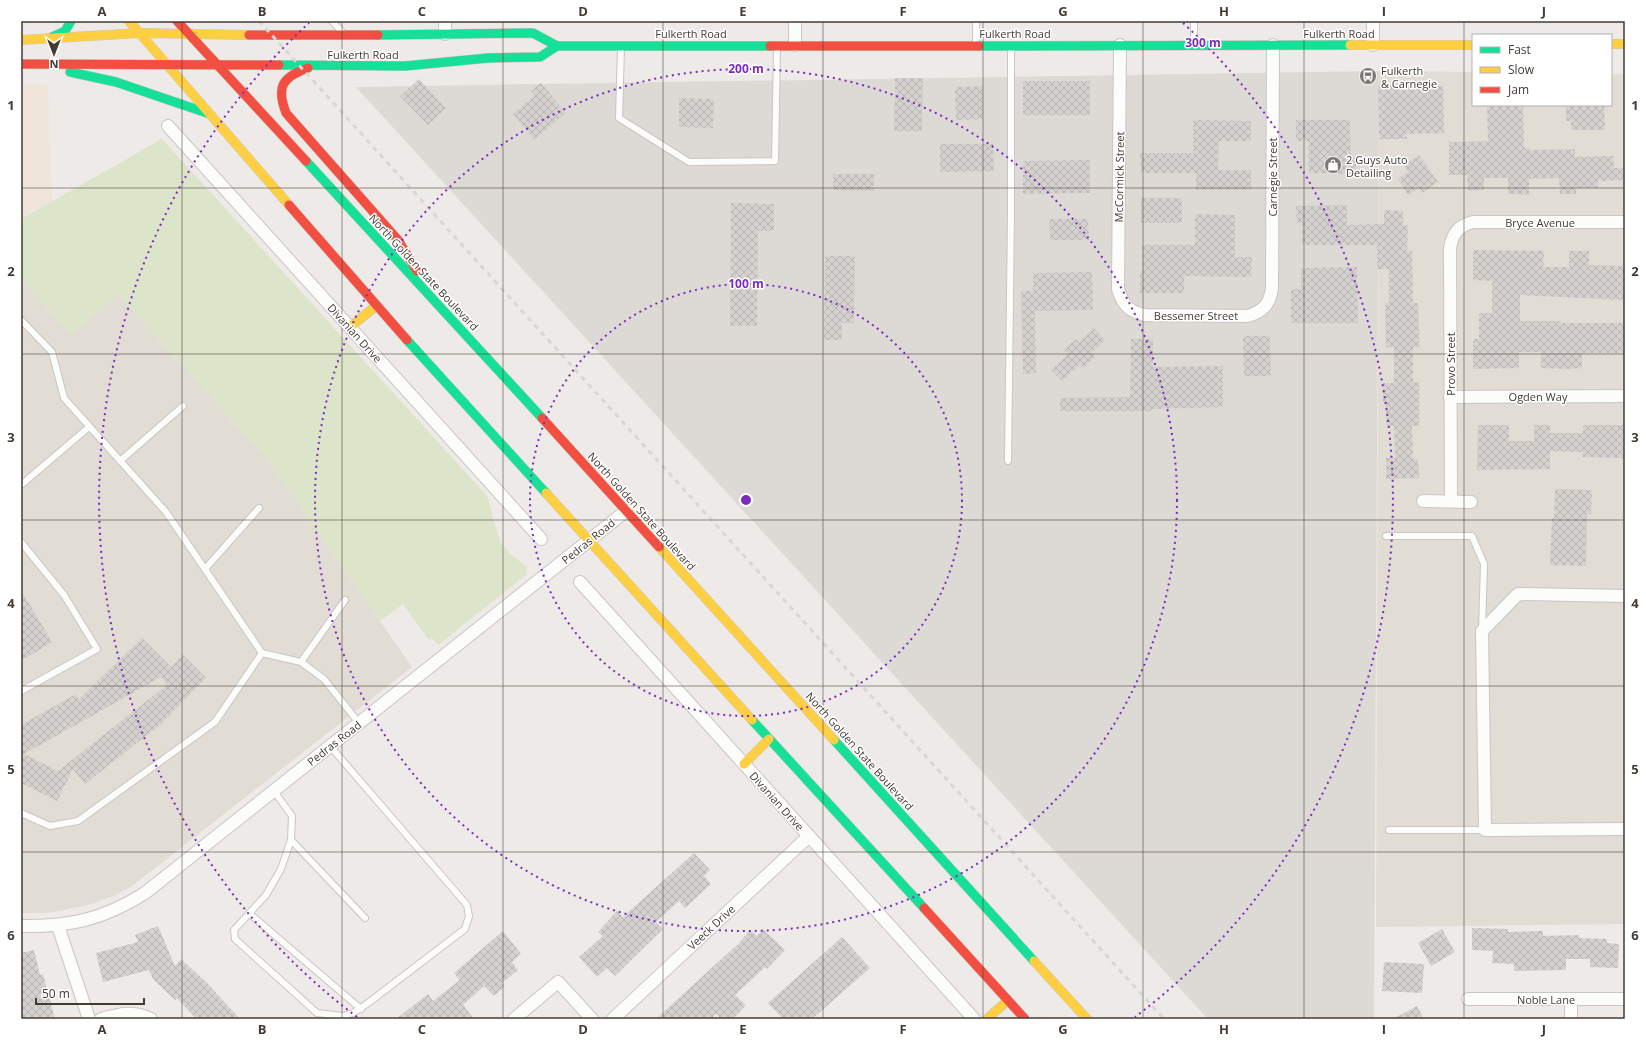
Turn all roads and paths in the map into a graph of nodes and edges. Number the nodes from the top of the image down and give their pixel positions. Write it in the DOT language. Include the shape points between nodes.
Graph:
graph roads {
  1 [pos="70,21"];
  2 [pos="129,21"];
  3 [pos="177,21"];
  4 [pos="332,21"];
  5 [pos="445,21"];
  6 [pos="795,21"];
  7 [pos="976,21"];
  8 [pos="1194,21"];
  9 [pos="1373,21"];
  10 [pos="140,33"];
  11 [pos="189,33"];
  12 [pos="445,34"];
  13 [pos="346,36"];
  14 [pos="52,38"];
  15 [pos="21,40"];
  16 [pos="1472,44"];
  17 [pos="1612,44"];
  18 [pos="1625,44"];
  19 [pos="621,45"];
  20 [pos="777,45"];
  21 [pos="795,45"];
  22 [pos="976,45"];
  23 [pos="1011,45"];
  24 [pos="1120,45"];
  25 [pos="1194,45"];
  26 [pos="1273,45"];
  27 [pos="1373,45"];
  28 [pos="557,46"];
  29 [pos="21,64"];
  30 [pos="166,64"];
  31 [pos="218,66"];
  32 [pos="319,66"];
  33 [pos="208,113"];
  34 [pos="168,126"];
  35 [pos="1625,222"];
  36 [pos="1457,229"];
  37 [pos="436,302"];
  38 [pos="376,306"];
  39 [pos="1126,307"];
  40 [pos="1266,307"];
  41 [pos="21,320"];
  42 [pos="350,327"];
  43 [pos="1625,396"];
  44 [pos="1450,397"];
  45 [pos="183,406"];
  46 [pos="89,427"];
  47 [pos="120,461"];
  48 [pos="1008,461"];
  49 [pos="21,485"];
  50 [pos="1423,501"];
  51 [pos="1451,501"];
  52 [pos="1471,502"];
  53 [pos="260,508"];
  54 [pos="626,511"];
  55 [pos="1386,536"];
  56 [pos="541,539"];
  57 [pos="588,541"];
  58 [pos="21,542"];
  59 [pos="205,569"];
  60 [pos="580,582"];
  61 [pos="1625,596"];
  62 [pos="345,600"];
  63 [pos="1482,631"];
  64 [pos="262,653"];
  65 [pos="301,662"];
  66 [pos="21,691"];
  67 [pos="359,723"];
  68 [pos="769,739"];
  69 [pos="330,746"];
  70 [pos="744,764"];
  71 [pos="274,791"];
  72 [pos="21,812"];
  73 [pos="1625,829"];
  74 [pos="1389,830"];
  75 [pos="1486,830"];
  76 [pos="809,836"];
  77 [pos="291,840"];
  78 [pos="250,914"];
  79 [pos="365,918"];
  80 [pos="21,926"];
  81 [pos="58,926"];
  82 [pos="1468,999"];
  83 [pos="1571,999"];
  84 [pos="1625,999"];
  85 [pos="1008,1000"];
  86 [pos="361,1009"];
  87 [pos="89,1019"];
  88 [pos="101,1019"];
  89 [pos="151,1019"];
  90 [pos="514,1019"];
  91 [pos="592,1019"];
  92 [pos="613,1019"];
  93 [pos="974,1019"];
  94 [pos="987,1019"];
  95 [pos="1025,1019"];
  96 [pos="1087,1019"];
  97 [pos="1571,1019"];
  1 -- 14 [label="main road" via="65,31"];
  2 -- 10 [label="main road"];
  3 -- 11 [label="main road, North Golden State Boulevard"];
  4 -- 13 [label="lane"];
  5 -- 12 [label="street"];
  6 -- 21 [label="street"];
  7 -- 22 [label="lane"];
  8 -- 25 [label="lane"];
  9 -- 27 [label="street"];
  10 -- 11 [label="main road, Fulkerth Road"];
  10 -- 14 [label="main road, Fulkerth Road"];
  10 -- 30 [label="main road"];
  11 -- 13 [label="main road, Fulkerth Road"];
  11 -- 31 [label="main road, North Golden State Boulevard"];
  12 -- 13 [label="main road, Fulkerth Road"];
  12 -- 28 [label="main road, Fulkerth Road" via="534,33"];
  14 -- 15 [label="main road, Fulkerth Road"];
  16 -- 27 [label="main road, Fulkerth Road"];
  17 -- 18 [label="main road"];
  19 -- 20 [label="main road, Fulkerth Road"];
  19 -- 20 [label="lane" via="619,118 689,162 775,162"];
  19 -- 28 [label="main road, Fulkerth Road"];
  20 -- 21 [label="main road, Fulkerth Road"];
  21 -- 22 [label="main road, Fulkerth Road"];
  22 -- 23 [label="main road, Fulkerth Road"];
  23 -- 24 [label="main road, Fulkerth Road"];
  23 -- 48 [label="lane"];
  24 -- 25 [label="main road, Fulkerth Road"];
  24 -- 39 [label="street, McCormick Street" via="1118,289"];
  25 -- 26 [label="main road, Fulkerth Road"];
  26 -- 27 [label="main road, Fulkerth Road"];
  26 -- 40 [label="street, Carnegie Street" via="1272,288 1271,298"];
  28 -- 32 [label="main road, Fulkerth Road" via="540,57 488,58 405,66"];
  29 -- 30 [label="main road, Fulkerth Road"];
  29 -- 33 [label="main road" via="85,74 116,82"];
  30 -- 31 [label="main road, Fulkerth Road"];
  30 -- 33 [label="main road"];
  31 -- 32 [label="main road, Fulkerth Road"];
  31 -- 37 [label="main road, North Golden State Boulevard"];
  32 -- 37 [label="main road" via="298,71 282,84 280,96 286,113 398,240"];
  33 -- 38 [label="main road"];
  34 -- 42 [label="street, Divanian Drive"];
  35 -- 36 [label="street, Bryce Avenue" via="1473,222"];
  36 -- 44 [label="street, Provo Street" via="1450,248"];
  37 -- 54 [label="main road, North Golden State Boulevard"];
  38 -- 42 [label="main road"];
  38 -- 57 [label="main road"];
  39 -- 40 [label="street, Bessemer Street" via="1134,313 1145,315 1246,316"];
  41 -- 46 [label="lane" via="52,352 64,398"];
  42 -- 56 [label="street, Divanian Drive"];
  43 -- 44 [label="street, Ogden Way"];
  44 -- 51 [label="street, Provo Street"];
  45 -- 47 [label="lane"];
  46 -- 47 [label="lane"];
  46 -- 49 [label="lane"];
  47 -- 59 [label="lane" via="166,512"];
  50 -- 51 [label="street"];
  51 -- 52 [label="street"];
  53 -- 59 [label="lane"];
  54 -- 57 [label="street, Pedras Road"];
  54 -- 96 [label="main road, North Golden State Boulevard"];
  55 -- 63 [label="lane" via="1472,536 1484,564"];
  57 -- 67 [label="street, Pedras Road"];
  57 -- 68 [label="main road"];
  58 -- 66 [label="lane" via="64,595 97,649"];
  59 -- 64 [label="lane"];
  60 -- 70 [label="street, Divanian Drive"];
  61 -- 63 [label="street" via="1518,594"];
  62 -- 65 [label="lane"];
  63 -- 75 [label="street"];
  64 -- 65 [label="lane"];
  64 -- 72 [label="lane" via="215,722 78,821 50,826"];
  65 -- 67 [label="lane" via="324,679"];
  67 -- 69 [label="street, Pedras Road"];
  68 -- 70 [label="main road"];
  68 -- 85 [label="main road"];
  69 -- 71 [label="street, Pedras Road"];
  69 -- 86 [label="lane" via="467,905 469,916 465,929"];
  70 -- 76 [label="street, Divanian Drive"];
  71 -- 77 [label="lane" via="292,816"];
  71 -- 81 [label="street, Pedras Road" via="126,905 91,919"];
  73 -- 75 [label="street"];
  74 -- 75 [label="lane"];
  76 -- 92 [label="street, Veeck Drive"];
  76 -- 93 [label="street, Divanian Drive"];
  77 -- 78 [label="lane" via="281,869 266,895"];
  77 -- 79 [label="lane"];
  78 -- 86 [label="lane"];
  78 -- 86 [label="lane" via="234,930 235,939 308,1006 317,1013 335,1016 343,1016"];
  80 -- 81 [label="street, Pedras Road"];
  81 -- 87 [label="street"];
  82 -- 83 [label="street, Noble Lane"];
  83 -- 84 [label="street, Noble Lane"];
  83 -- 97 [label="street"];
  85 -- 94 [label="main road"];
  85 -- 95 [label="main road"];
  88 -- 89 [label="street" via="130,1013"];
  90 -- 91 [label="street" via="558,982"];
}
